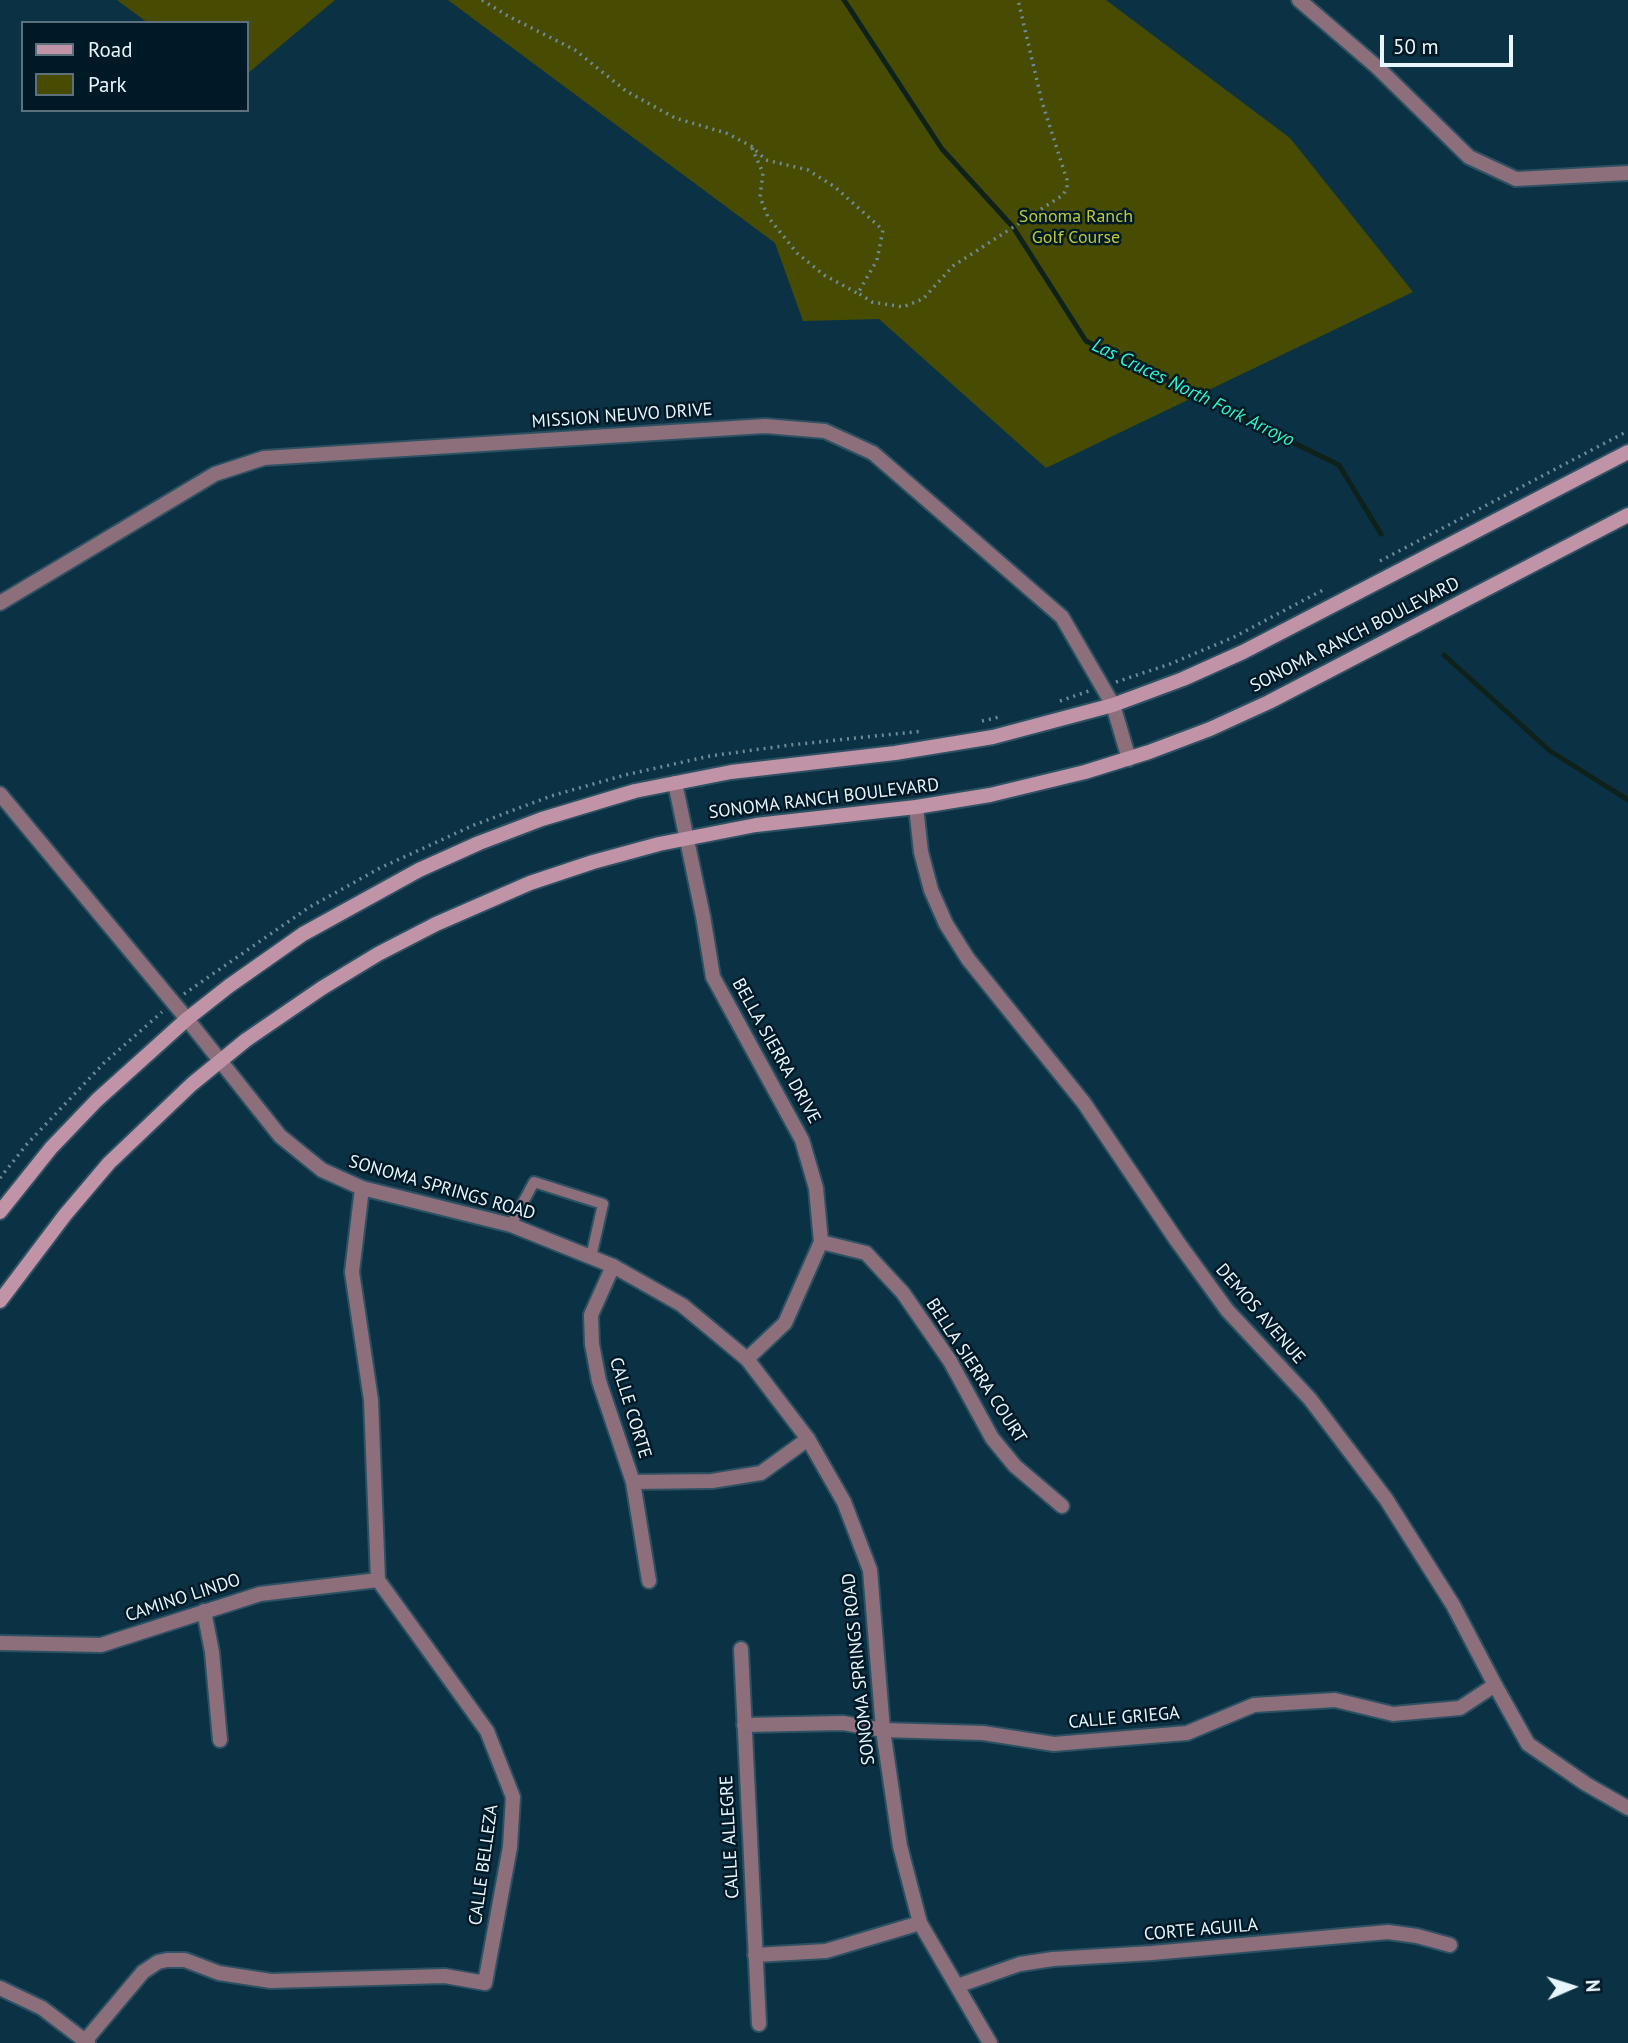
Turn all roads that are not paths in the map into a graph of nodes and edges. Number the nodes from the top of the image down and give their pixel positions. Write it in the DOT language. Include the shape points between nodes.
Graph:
graph roads {
  1 [pos="1299,0"];
  2 [pos="1628,173"];
  3 [pos="1628,452"];
  4 [pos="1628,515"];
  5 [pos="0,603"];
  6 [pos="1113,705"];
  7 [pos="1129,759"];
  8 [pos="675,783"];
  9 [pos="0,794"];
  10 [pos="916,807"];
  11 [pos="687,838"];
  12 [pos="187,1019"];
  13 [pos="219,1062"];
  14 [pos="362,1188"];
  15 [pos="0,1212"];
  16 [pos="511,1225"];
  17 [pos="821,1242"];
  18 [pos="591,1257"];
  19 [pos="613,1266"];
  20 [pos="0,1301"];
  21 [pos="747,1359"];
  22 [pos="808,1439"];
  23 [pos="633,1482"];
  24 [pos="1062,1506"];
  25 [pos="378,1580"];
  26 [pos="649,1581"];
  27 [pos="204,1611"];
  28 [pos="0,1643"];
  29 [pos="741,1649"];
  30 [pos="1495,1685"];
  31 [pos="744,1725"];
  32 [pos="883,1730"];
  33 [pos="220,1740"];
  34 [pos="1628,1808"];
  35 [pos="920,1923"];
  36 [pos="1450,1945"];
  37 [pos="755,1955"];
  38 [pos="957,1986"];
  39 [pos="0,1988"];
  40 [pos="759,2024"];
  41 [pos="87,2042"];
  42 [pos="990,2043"];
  1 -- 2 [label="street" via="1377,67 1469,157 1516,178"];
  3 -- 6 [label="main road, SONOMA RANCH BOULEVARD" via="1243,652"];
  4 -- 7 [label="main road, SONOMA RANCH BOULEVARD" via="1269,702"];
  5 -- 6 [label="street, MISSION NEUVO DRIVE" via="215,474 264,458 765,426 825,431 873,453 1062,617"];
  6 -- 7 [label="street, MISSION NEUVO DRIVE"];
  6 -- 8 [label="main road, SONOMA RANCH BOULEVARD" via="993,737 895,753 764,766"];
  7 -- 10 [label="main road, SONOMA RANCH BOULEVARD" via="1021,789"];
  8 -- 11 [label="street, BELLA SIERRA DRIVE"];
  8 -- 12 [label="main road, SONOMA RANCH BOULEVARD" via="541,819 419,870 303,934"];
  9 -- 12 [label="street, SONOMA SPRINGS ROAD"];
  10 -- 11 [label="main road, SONOMA RANCH BOULEVARD" via="790,820"];
  10 -- 30 [label="street, DEMOS AVENUE" via="925,872 956,942 1084,1103 1227,1310 1310,1399 1386,1499 1453,1605"];
  11 -- 13 [label="main road, SONOMA RANCH BOULEVARD" via="561,872 456,914 340,977"];
  11 -- 17 [label="street, BELLA SIERRA DRIVE" via="713,976 802,1140 816,1188"];
  12 -- 13 [label="street, SONOMA SPRINGS ROAD"];
  12 -- 15 [label="main road, SONOMA RANCH BOULEVARD" via="97,1100"];
  13 -- 14 [label="street, SONOMA SPRINGS ROAD" via="280,1136 322,1170"];
  13 -- 20 [label="main road, SONOMA RANCH BOULEVARD" via="109,1163"];
  14 -- 16 [label="street, SONOMA SPRINGS ROAD"];
  14 -- 25 [label="street" via="352,1272 371,1400"];
  16 -- 18 [label="street, SONOMA SPRINGS ROAD"];
  16 -- 18 [label="lane" via="534,1182 603,1204"];
  17 -- 21 [label="street, BELLA SIERRA DRIVE" via="786,1323"];
  17 -- 24 [label="street, BELLA SIERRA COURT" via="866,1253 903,1293 950,1361 992,1438 1015,1466"];
  18 -- 19 [label="street, SONOMA SPRINGS ROAD"];
  19 -- 21 [label="street, SONOMA SPRINGS ROAD" via="682,1305"];
  19 -- 23 [label="street, CALLE CORTE" via="592,1315 592,1344 599,1381"];
  21 -- 22 [label="street, SONOMA SPRINGS ROAD"];
  22 -- 23 [label="street, CALLE CORTE" via="761,1473 712,1482"];
  22 -- 32 [label="street, SONOMA SPRINGS ROAD" via="844,1502 870,1570"];
  23 -- 26 [label="street, CALLE CORTE"];
  25 -- 27 [label="street, CAMINO LINDO" via="260,1594"];
  25 -- 41 [label="street, CALLE BELLEZA" via="487,1731 513,1797 510,1847 485,1983 445,1976 271,1981 219,1973 186,1960 167,1960 143,1972"];
  27 -- 28 [label="street, CAMINO LINDO" via="101,1645"];
  27 -- 33 [label="street"];
  29 -- 31 [label="street, CALLE ALLEGRE"];
  30 -- 32 [label="street, CALLE GRIEGA" via="1460,1708 1393,1714 1335,1700 1254,1705 1187,1733 1054,1744 983,1733"];
  30 -- 34 [label="street, DEMOS AVENUE" via="1528,1744"];
  31 -- 32 [label="street, CALLE GRIEGA" via="843,1723"];
  31 -- 37 [label="street, CALLE ALLEGRE"];
  32 -- 35 [label="street, SONOMA SPRINGS ROAD" via="900,1846"];
  35 -- 37 [label="street" via="826,1951"];
  35 -- 38 [label="street, SONOMA SPRINGS ROAD"];
  36 -- 38 [label="street, CORTE AGUILA" via="1388,1932 1053,1959 1020,1964"];
  37 -- 40 [label="street, CALLE ALLEGRE"];
  38 -- 42 [label="street, SONOMA SPRINGS ROAD"];
  39 -- 41 [label="street" via="27,1999"];
}
